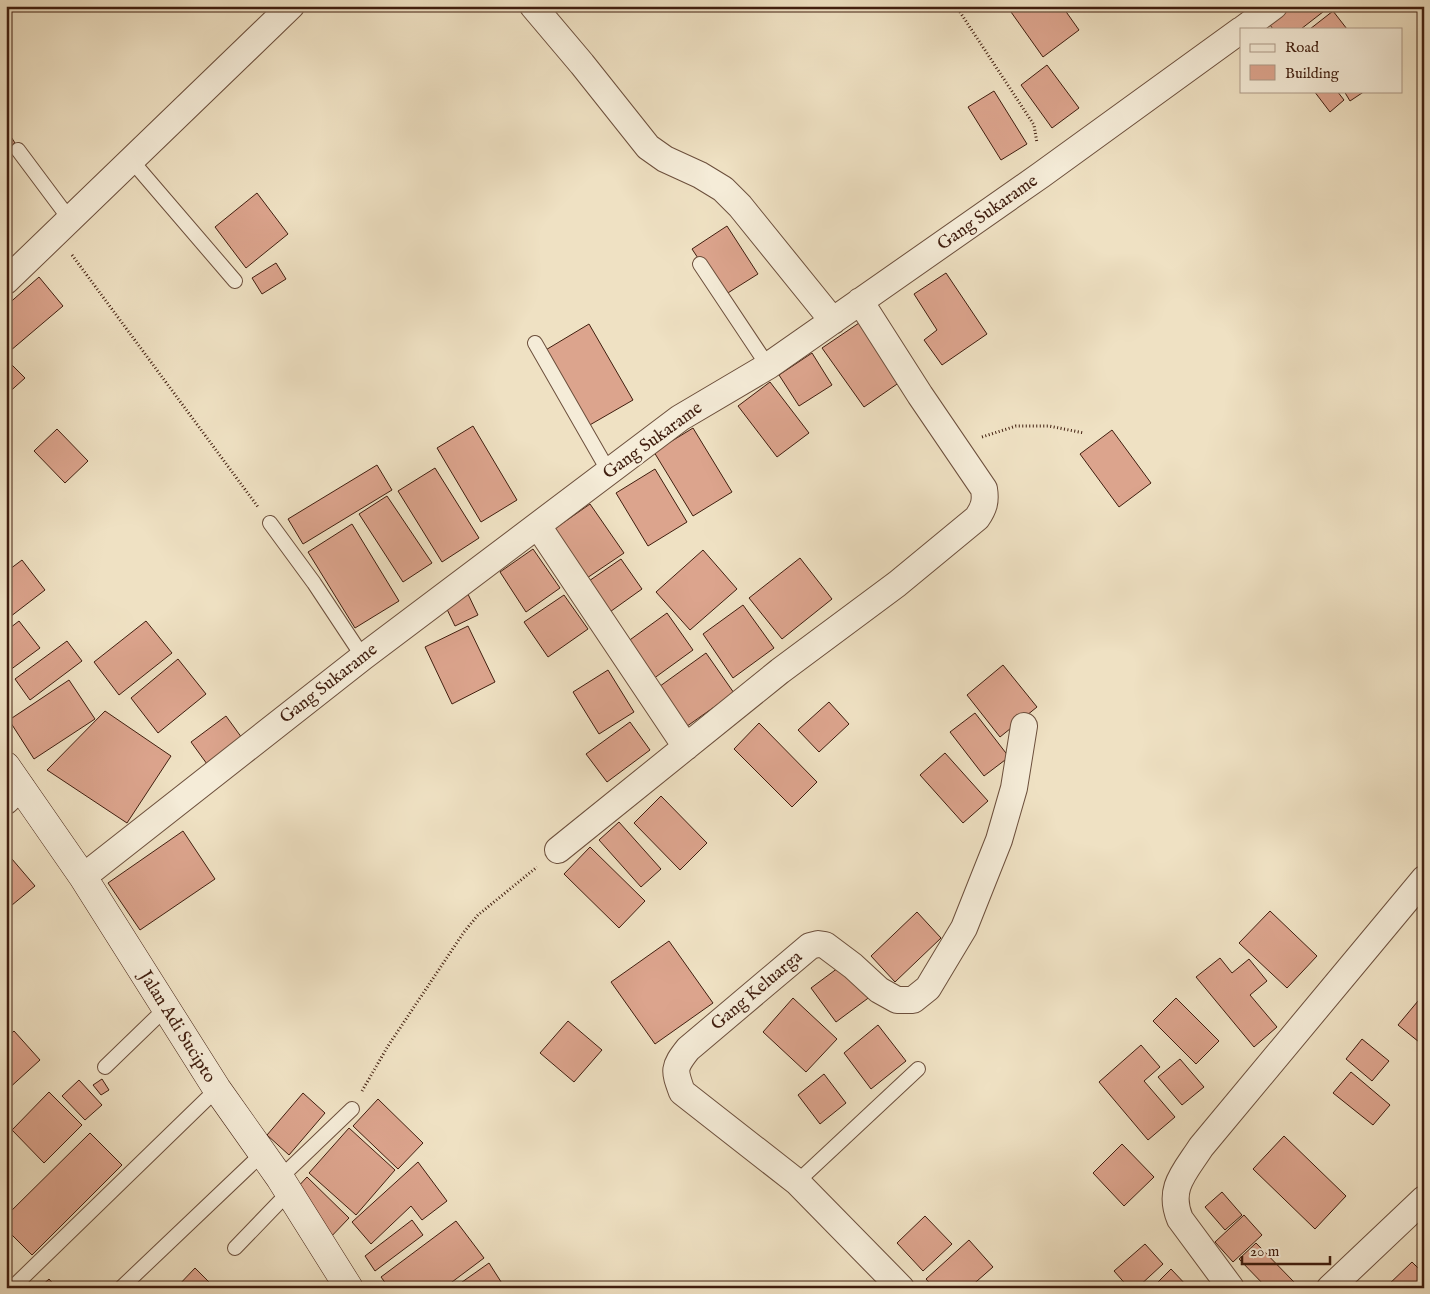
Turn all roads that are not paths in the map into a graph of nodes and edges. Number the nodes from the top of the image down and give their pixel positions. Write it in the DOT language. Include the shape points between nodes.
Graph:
graph roads {
  1 [pos="291,6"];
  2 [pos="533,6"];
  3 [pos="1274,6"];
  4 [pos="1243,28"];
  5 [pos="1240,30"];
  6 [pos="18,150"];
  7 [pos="132,162"];
  8 [pos="64,227"];
  9 [pos="700,264"];
  10 [pos="6,281"];
  11 [pos="235,281"];
  12 [pos="860,302"];
  13 [pos="833,321"];
  14 [pos="535,343"];
  15 [pos="768,366"];
  16 [pos="609,472"];
  17 [pos="270,523"];
  18 [pos="538,526"];
  19 [pos="363,657"];
  20 [pos="1024,726"];
  21 [pos="686,747"];
  22 [pos="11,785"];
  23 [pos="558,850"];
  24 [pos="83,877"];
  25 [pos="1424,879"];
  26 [pos="165,1008"];
  27 [pos="105,1067"];
  28 [pos="918,1069"];
  29 [pos="216,1089"];
  30 [pos="352,1109"];
  31 [pos="263,1153"];
  32 [pos="797,1182"];
  33 [pos="285,1185"];
  34 [pos="1424,1199"];
  35 [pos="235,1248"];
  36 [pos="12,1288"];
  37 [pos="120,1288"];
  38 [pos="350,1288"];
  39 [pos="901,1288"];
  40 [pos="1231,1288"];
  41 [pos="1330,1288"];
  1 -- 7 [label="street"];
  2 -- 13 [label="street" via="648,147 723,189"];
  3 -- 4 [label="street, Gang Sukarame"];
  5 -- 12 [label="street, Gang Sukarame" via="1041,176"];
  6 -- 8 [label="lane"];
  7 -- 8 [label="street"];
  7 -- 11 [label="lane"];
  8 -- 10 [label="street"];
  9 -- 15 [label="lane"];
  12 -- 13 [label="street, Gang Sukarame"];
  12 -- 21 [label="street" via="984,489 983,509 977,518 897,584 780,671"];
  13 -- 15 [label="street, Gang Sukarame"];
  14 -- 16 [label="lane"];
  15 -- 16 [label="street, Gang Sukarame" via="680,418"];
  16 -- 18 [label="street, Gang Sukarame"];
  17 -- 19 [label="lane"];
  18 -- 19 [label="street, Gang Sukarame"];
  18 -- 21 [label="street"];
  19 -- 24 [label="street, Gang Sukarame"];
  20 -- 32 [label="street, Gang Keluarga" via="1014,788 999,840 964,928 928,988 913,1000 897,1000 879,990 825,946 810,946 679,1060 675,1074 682,1092"];
  21 -- 23 [label="street"];
  22 -- 24 [label="street, Jalan Adi Sucipto"];
  24 -- 26 [label="street, Jalan Adi Sucipto"];
  25 -- 40 [label="street" via="1202,1147 1178,1183 1174,1194 1180,1219"];
  26 -- 27 [label="lane"];
  26 -- 29 [label="street, Jalan Adi Sucipto"];
  28 -- 32 [label="lane"];
  29 -- 31 [label="street, Jalan Adi Sucipto"];
  29 -- 36 [label="lane"];
  30 -- 33 [label="lane"];
  31 -- 33 [label="street, Jalan Adi Sucipto"];
  31 -- 37 [label="lane"];
  32 -- 39 [label="street, Gang Keluarga"];
  33 -- 35 [label="lane"];
  33 -- 38 [label="street, Jalan Adi Sucipto"];
  34 -- 41 [label="street"];
}
